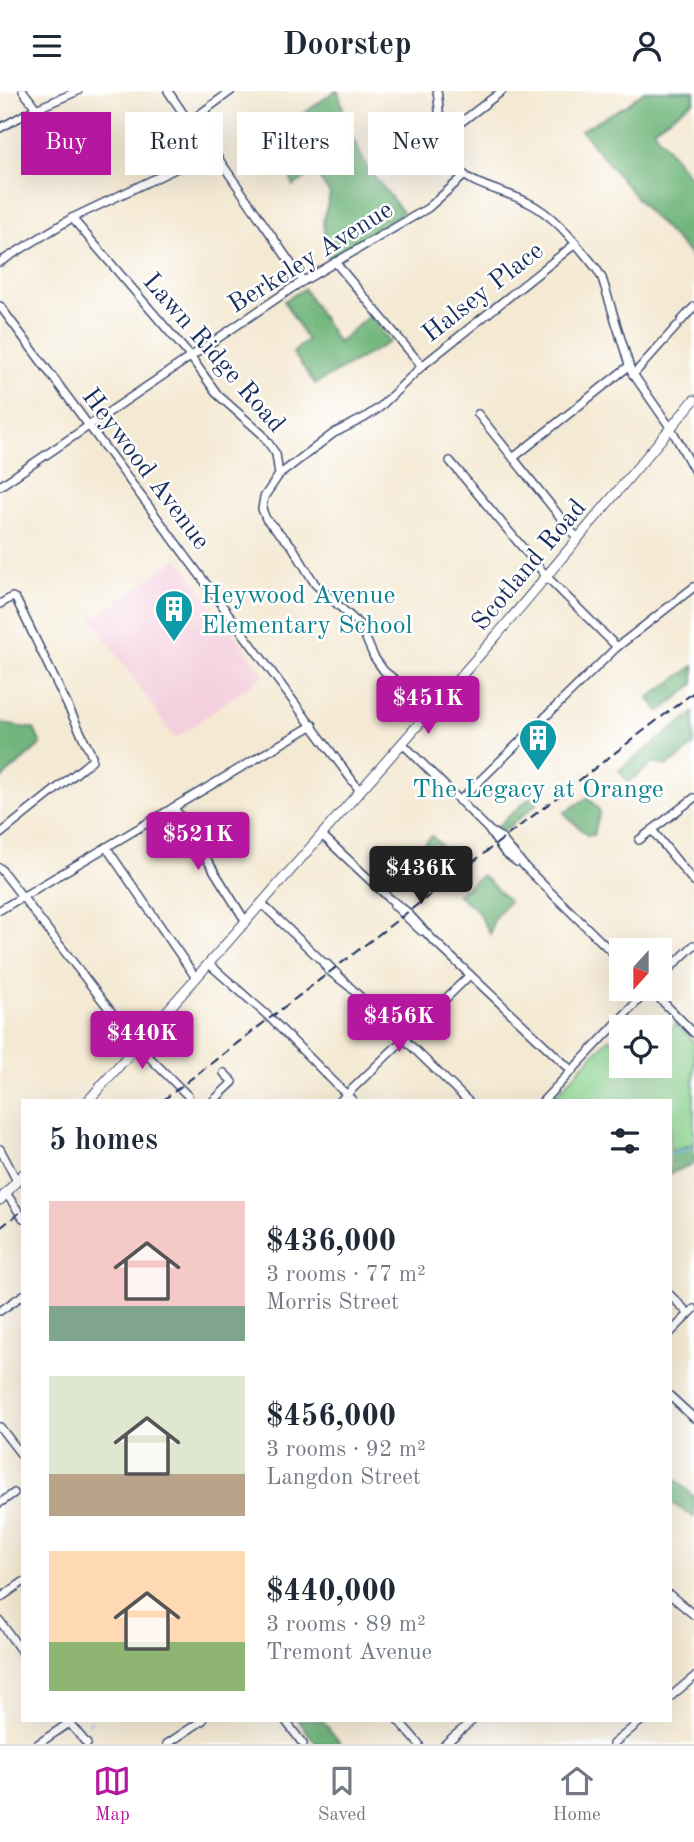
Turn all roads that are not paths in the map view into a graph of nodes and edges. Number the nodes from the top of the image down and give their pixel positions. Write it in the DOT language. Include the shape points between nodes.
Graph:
graph roads {
  1 [pos="23,91"];
  2 [pos="78,91"];
  3 [pos="168,91"];
  4 [pos="231,91"];
  5 [pos="437,91"];
  6 [pos="502,91"];
  7 [pos="36,108"];
  8 [pos="182,112"];
  9 [pos="203,112"];
  10 [pos="440,112"];
  11 [pos="464,120"];
  12 [pos="0,128"];
  13 [pos="223,166"];
  14 [pos="162,175"];
  15 [pos="465,176"];
  16 [pos="72,218"];
  17 [pos="575,244"];
  18 [pos="335,262"];
  19 [pos="0,263"];
  20 [pos="303,282"];
  21 [pos="0,306"];
  22 [pos="694,307"];
  23 [pos="190,356"];
  24 [pos="422,366"];
  25 [pos="629,366"];
  26 [pos="633,375"];
  27 [pos="694,400"];
  28 [pos="478,414"];
  29 [pos="89,426"];
  30 [pos="671,428"];
  31 [pos="513,458"];
  32 [pos="450,461"];
  33 [pos="694,470"];
  34 [pos="279,475"];
  35 [pos="0,486"];
  36 [pos="578,538"];
  37 [pos="546,576"];
  38 [pos="694,587"];
  39 [pos="0,604"];
  40 [pos="617,647"];
  41 [pos="431,710"];
  42 [pos="313,725"];
  43 [pos="402,743"];
  44 [pos="360,791"];
  45 [pos="694,798"];
  46 [pos="459,801"];
  47 [pos="174,807"];
  48 [pos="652,831"];
  49 [pos="0,834"];
  50 [pos="322,835"];
  51 [pos="639,840"];
  52 [pos="106,847"];
  53 [pos="0,868"];
  54 [pos="694,882"];
  55 [pos="21,897"];
  56 [pos="261,903"];
  57 [pos="0,910"];
  58 [pos="246,922"];
  59 [pos="694,945"];
  60 [pos="609,949"];
  61 [pos="209,964"];
  62 [pos="672,966"];
  63 [pos="470,975"];
  64 [pos="196,978"];
  65 [pos="638,1001"];
  66 [pos="661,1001"];
  67 [pos="694,1033"];
  68 [pos="404,1039"];
  69 [pos="137,1045"];
  70 [pos="572,1071"];
  71 [pos="224,1073"];
  72 [pos="90,1099"];
  73 [pos="188,1099"];
  74 [pos="215,1099"];
  75 [pos="346,1099"];
  76 [pos="466,1099"];
  77 [pos="545,1099"];
  78 [pos="0,1149"];
  79 [pos="20,1177"];
  80 [pos="3,1196"];
  81 [pos="21,1209"];
  82 [pos="21,1216"];
  83 [pos="21,1296"];
  84 [pos="672,1296"];
  85 [pos="0,1311"];
  86 [pos="692,1311"];
  87 [pos="672,1331"];
  88 [pos="672,1398"];
  89 [pos="694,1418"];
  90 [pos="0,1427"];
  91 [pos="21,1442"];
  92 [pos="15,1447"];
  93 [pos="21,1454"];
  94 [pos="14,1493"];
  95 [pos="0,1503"];
  96 [pos="21,1583"];
  97 [pos="672,1597"];
  98 [pos="0,1598"];
  99 [pos="694,1615"];
  100 [pos="1,1625"];
  101 [pos="21,1651"];
  102 [pos="694,1677"];
  103 [pos="672,1695"];
  104 [pos="68,1722"];
  105 [pos="200,1722"];
  106 [pos="286,1722"];
  107 [pos="400,1722"];
  108 [pos="471,1722"];
  109 [pos="640,1722"];
  110 [pos="38,1744"];
  111 [pos="87,1744"];
  112 [pos="167,1744"];
  113 [pos="303,1744"];
  114 [pos="419,1744"];
  115 [pos="445,1744"];
  116 [pos="613,1744"];
  1 -- 7 [label="street"];
  2 -- 7 [label="street"];
  3 -- 8 [label="street"];
  4 -- 9 [label="street"];
  5 -- 10 [label="street"];
  6 -- 11 [label="street"];
  7 -- 12 [label="street"];
  13 -- 20 [label="street"];
  14 -- 16 [label="street"];
  15 -- 17 [label="street" via="528,202 549,216"];
  15 -- 18 [label="street, Berkeley Avenue" via="428,208"];
  16 -- 19 [label="street"];
  16 -- 23 [label="street, Lawn Ridge Road"];
  17 -- 24 [label="street, Halsey Place"];
  17 -- 25 [label="street" via="602,278"];
  18 -- 20 [label="street, Berkeley Avenue"];
  18 -- 24 [label="street, Halsey Place"];
  20 -- 23 [label="street, Berkeley Avenue"];
  21 -- 29 [label="street, Heywood Avenue"];
  22 -- 26 [label="street"];
  23 -- 29 [label="street, Berkeley Avenue"];
  23 -- 34 [label="street, Lawn Ridge Road" via="218,395 262,434 276,454"];
  24 -- 34 [label="street" via="379,408 334,433"];
  25 -- 26 [label="street"];
  25 -- 31 [label="street"];
  26 -- 30 [label="street"];
  27 -- 30 [label="main road, Scotland Road"];
  28 -- 31 [label="street"];
  29 -- 35 [label="street, Berkeley Avenue"];
  29 -- 42 [label="street, Heywood Avenue"];
  30 -- 33 [label="street"];
  30 -- 36 [label="main road, Scotland Road"];
  31 -- 36 [label="street"];
  32 -- 37 [label="street"];
  34 -- 41 [label="street, Lawn Ridge Road" via="264,497 266,519 292,546 315,584 360,625 384,671 413,688"];
  36 -- 37 [label="main road, Scotland Road"];
  37 -- 40 [label="street"];
  37 -- 41 [label="main road, Scotland Road"];
  38 -- 40 [label="street"];
  39 -- 49 [label="street" via="16,599 92,756 92,761"];
  40 -- 46 [label="street"];
  41 -- 43 [label="main road, Scotland Road"];
  42 -- 44 [label="street, Heywood Avenue"];
  42 -- 47 [label="street"];
  43 -- 44 [label="main road, Scotland Road"];
  43 -- 46 [label="street"];
  44 -- 50 [label="main road, Scotland Road"];
  45 -- 48 [label="street"];
  46 -- 60 [label="street" via="505,853"];
  47 -- 52 [label="street"];
  47 -- 58 [label="street"];
  48 -- 51 [label="street"];
  48 -- 54 [label="street"];
  50 -- 56 [label="main road, Scotland Road"];
  50 -- 63 [label="street"];
  52 -- 55 [label="street"];
  52 -- 64 [label="street"];
  53 -- 55 [label="street"];
  55 -- 57 [label="street"];
  55 -- 69 [label="street"];
  56 -- 58 [label="main road, Scotland Road"];
  56 -- 68 [label="street"];
  58 -- 61 [label="main road, Scotland Road"];
  59 -- 62 [label="street"];
  61 -- 64 [label="main road, Scotland Road"];
  61 -- 75 [label="street"];
  63 -- 68 [label="street"];
  63 -- 70 [label="street"];
  64 -- 69 [label="main road, Scotland Road"];
  65 -- 70 [label="street"];
  66 -- 67 [label="street"];
  68 -- 75 [label="street"];
  68 -- 76 [label="street"];
  69 -- 72 [label="main road, Scotland Road"];
  69 -- 73 [label="street"];
  70 -- 77 [label="street"];
  71 -- 74 [label="street" via="233,1083"];
  78 -- 79 [label="street"];
  79 -- 80 [label="main road"];
  80 -- 81 [label="street"];
  80 -- 82 [label="street"];
  83 -- 85 [label="street"];
  84 -- 86 [label="street"];
  86 -- 87 [label="street"];
  88 -- 89 [label="street"];
  90 -- 92 [label="street"];
  91 -- 92 [label="street"];
  92 -- 93 [label="street"];
  94 -- 95 [label="street"];
  96 -- 98 [label="street"];
  97 -- 99 [label="street"];
  100 -- 101 [label="street"];
  102 -- 103 [label="street"];
  104 -- 110 [label="street"];
  104 -- 111 [label="street"];
  105 -- 112 [label="street"];
  106 -- 113 [label="street"];
  107 -- 114 [label="street"];
  108 -- 115 [label="street"];
  109 -- 116 [label="street"];
}
